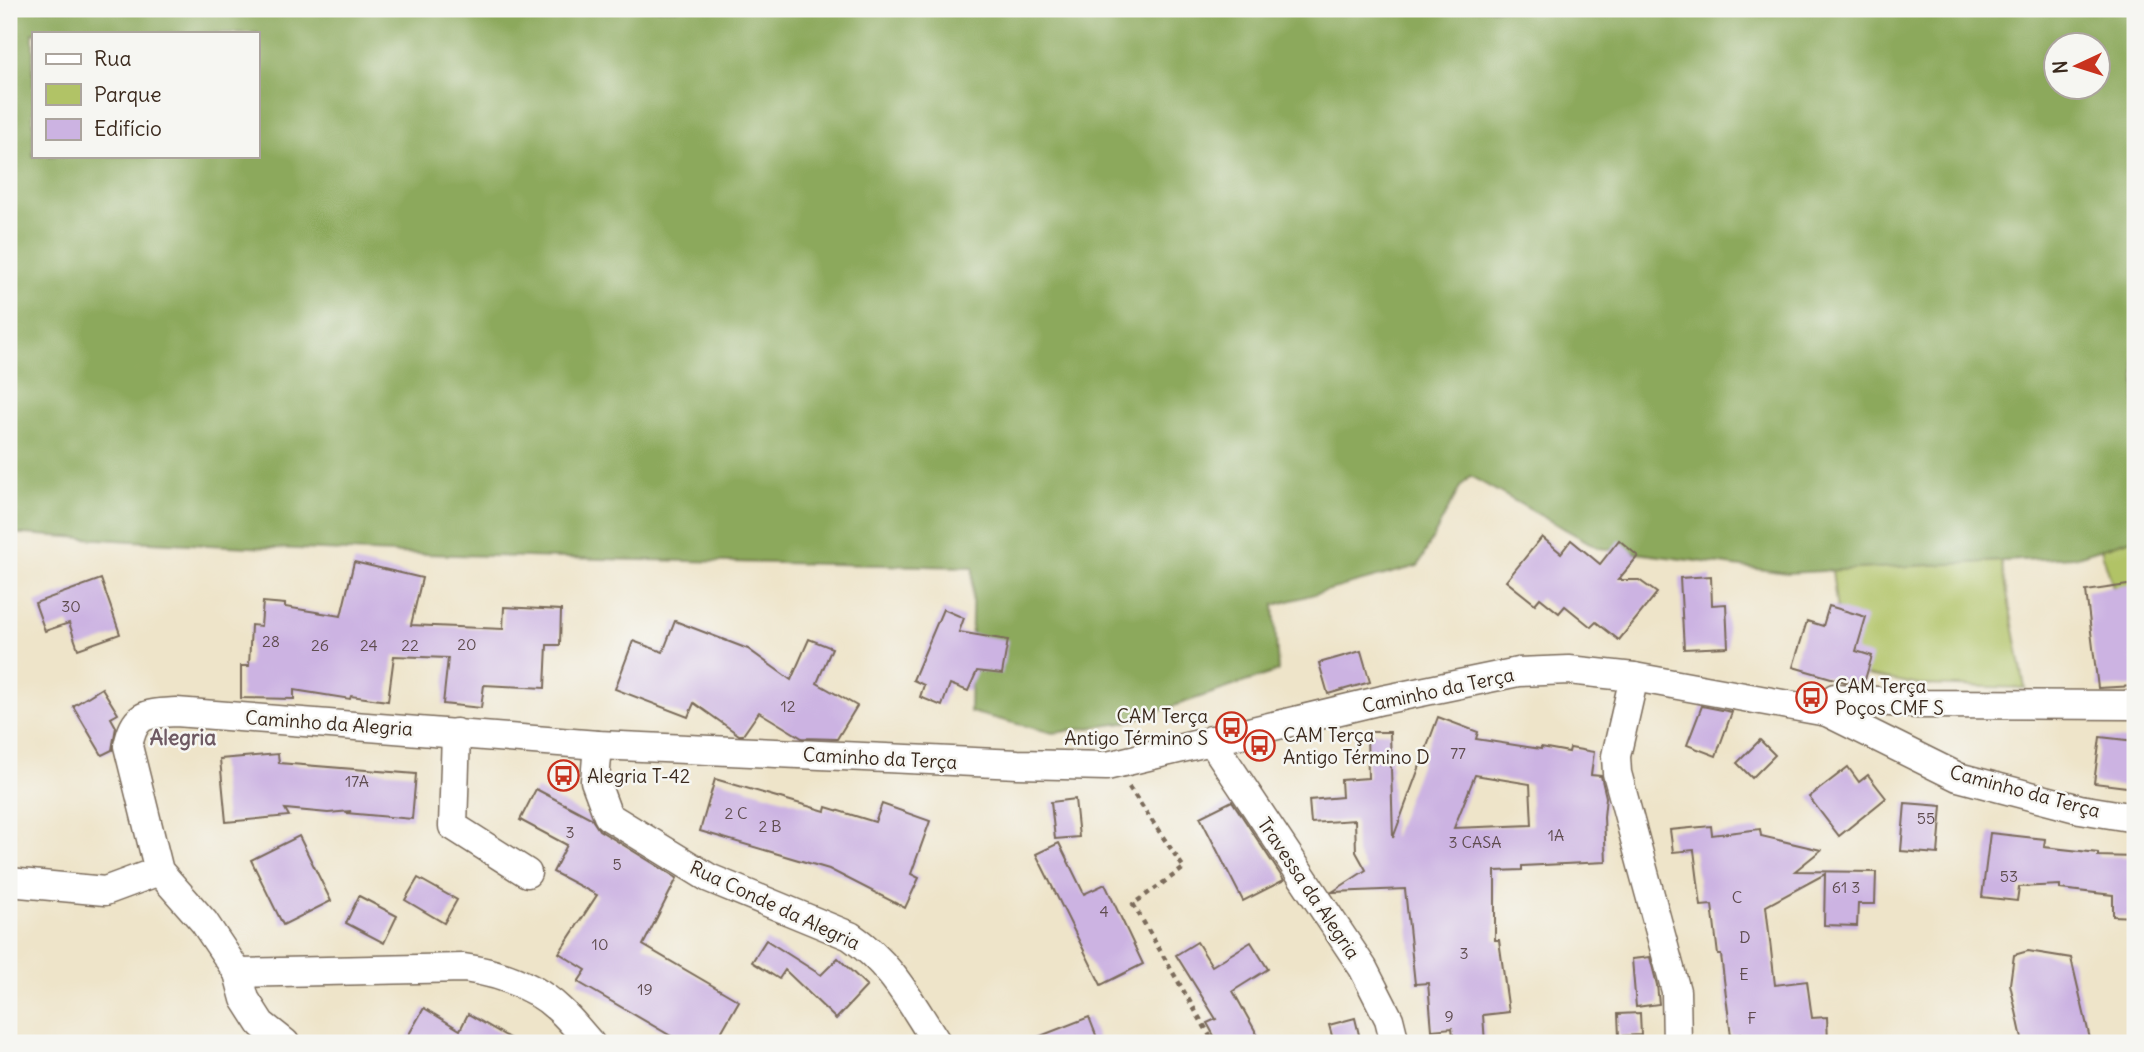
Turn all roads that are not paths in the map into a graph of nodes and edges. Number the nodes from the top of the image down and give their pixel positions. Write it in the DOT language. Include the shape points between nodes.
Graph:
graph roads {
  1 [pos="1634,677"];
  2 [pos="2135,705"];
  3 [pos="1827,712"];
  4 [pos="456,733"];
  5 [pos="1211,740"];
  6 [pos="598,745"];
  7 [pos="2135,818"];
  8 [pos="159,871"];
  9 [pos="527,873"];
  10 [pos="9,881"];
  11 [pos="238,974"];
  12 [pos="285,1043"];
  13 [pos="590,1043"];
  14 [pos="937,1043"];
  15 [pos="1395,1043"];
  16 [pos="1677,1043"];
  1 -- 3 [label="street, Caminho da Terça"];
  1 -- 5 [label="street, Caminho da Terça" via="1569,670 1518,672"];
  1 -- 16 [label="street" via="1616,756 1617,773 1676,991"];
  2 -- 3 [label="street" via="1918,704 1850,697 1835,698"];
  3 -- 7 [label="street, Caminho da Terça" via="1958,777 2080,809"];
  4 -- 6 [label="street, Caminho da Alegria"];
  4 -- 8 [label="street, Caminho da Alegria" via="176,712 149,714 132,727 128,746"];
  4 -- 9 [label="street" via="453,825"];
  5 -- 6 [label="street, Caminho da Terça" via="1107,766"];
  5 -- 15 [label="street, Travessa da Alegria" via="1363,968 1389,1019"];
  6 -- 14 [label="street, Rua Conde da Alegria" via="595,781 608,816 709,878 850,936 871,950 888,967"];
  8 -- 10 [label="street" via="105,891"];
  8 -- 11 [label="street, Caminho da Alegria" via="204,922"];
  11 -- 12 [label="street, Caminho da Alegria" via="245,999 261,1024"];
  11 -- 13 [label="street" via="486,971 519,982 559,1008"];
}
